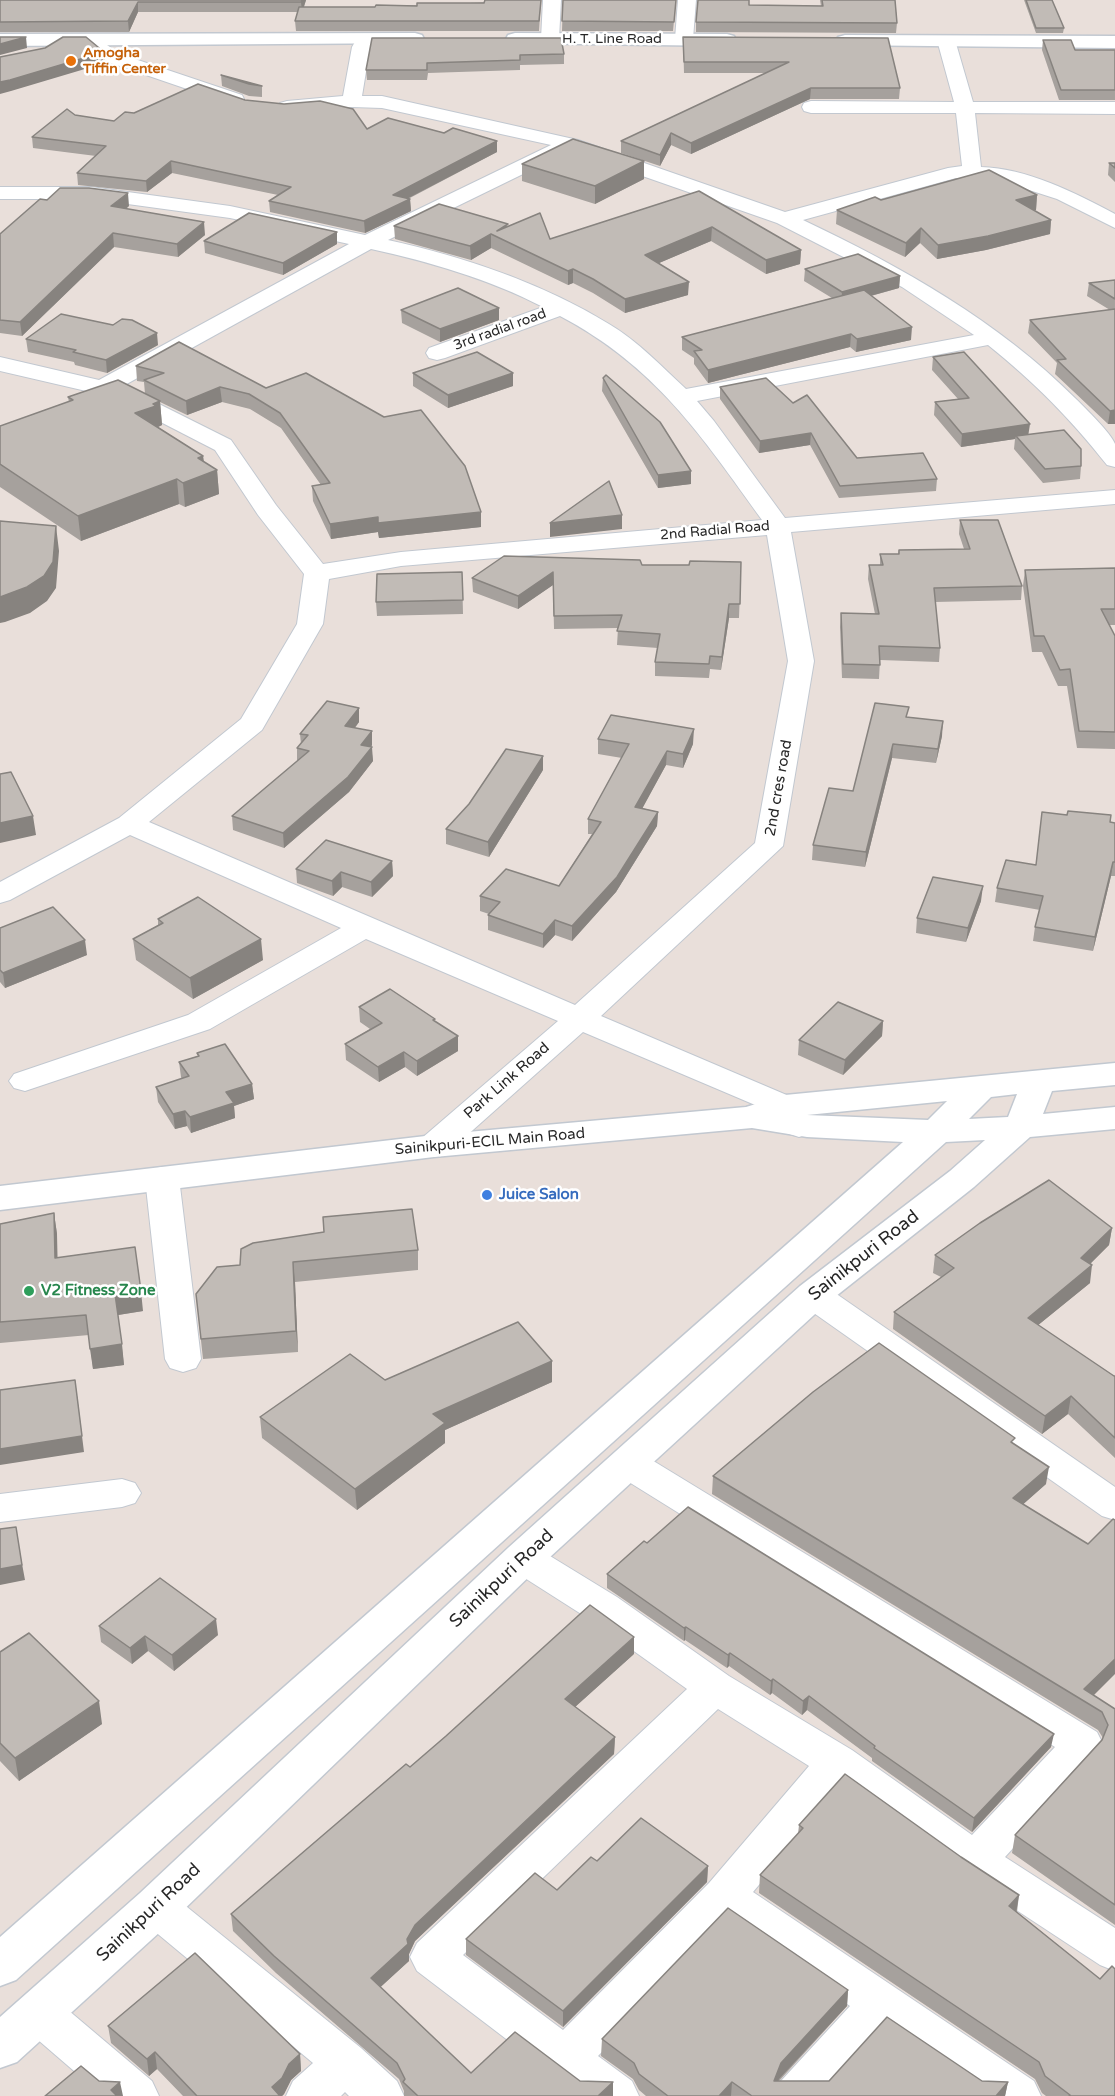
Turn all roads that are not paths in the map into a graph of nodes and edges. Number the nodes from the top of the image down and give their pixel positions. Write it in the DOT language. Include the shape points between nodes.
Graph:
graph roads {
  1 [pos="552,0"];
  2 [pos="687,0"];
  3 [pos="550,39"];
  4 [pos="684,39"];
  5 [pos="0,40"];
  6 [pos="1115,42"];
  7 [pos="56,43"];
  8 [pos="363,43"];
  9 [pos="434,43"];
  10 [pos="99,44"];
  11 [pos="946,44"];
  12 [pos="828,45"];
  13 [pos="0,46"];
  14 [pos="1115,49"];
  15 [pos="18,58"];
  16 [pos="352,101"];
  17 [pos="811,107"];
  18 [pos="965,108"];
  19 [pos="1115,108"];
  20 [pos="571,144"];
  21 [pos="972,172"];
  22 [pos="0,193"];
  23 [pos="784,219"];
  24 [pos="1115,222"];
  25 [pos="370,241"];
  26 [pos="563,307"];
  27 [pos="992,338"];
  28 [pos="437,352"];
  29 [pos="0,364"];
  30 [pos="104,387"];
  31 [pos="681,397"];
  32 [pos="1115,460"];
  33 [pos="1115,497"];
  34 [pos="778,526"];
  35 [pos="317,573"];
  36 [pos="129,824"];
  37 [pos="0,894"];
  38 [pos="364,927"];
  39 [pos="581,1017"];
  40 [pos="1115,1074"];
  41 [pos="25,1081"];
  42 [pos="1039,1082"];
  43 [pos="979,1089"];
  44 [pos="792,1116"];
  45 [pos="1115,1118"];
  46 [pos="1020,1128"];
  47 [pos="937,1131"];
  48 [pos="434,1146"];
  49 [pos="162,1178"];
  50 [pos="876,1183"];
  51 [pos="0,1198"];
  52 [pos="813,1295"];
  53 [pos="183,1359"];
  54 [pos="629,1464"];
  55 [pos="122,1493"];
  56 [pos="1115,1506"];
  57 [pos="0,1508"];
  58 [pos="523,1558"];
  59 [pos="715,1687"];
  60 [pos="837,1762"];
  61 [pos="975,1860"];
  62 [pos="724,1896"];
  63 [pos="156,1907"];
  64 [pos="1115,1952"];
  65 [pos="0,1966"];
  66 [pos="882,2003"];
  67 [pos="39,2013"];
  68 [pos="0,2048"];
  69 [pos="566,2058"];
  70 [pos="345,2062"];
  71 [pos="136,2096"];
  72 [pos="309,2096"];
  73 [pos="381,2096"];
  74 [pos="615,2096"];
  75 [pos="797,2096"];
  76 [pos="1018,2096"];
  1 -- 3 [label="street"];
  2 -- 4 [label="street"];
  3 -- 4 [label="main road, H. T. Line Road"];
  3 -- 4 [label="main road, H. T. Line Road" via="496,43 746,45"];
  5 -- 7 [label="main road"];
  6 -- 11 [label="main road"];
  7 -- 10 [label="main road"];
  7 -- 13 [label="main road"];
  7 -- 15 [label="street"];
  8 -- 9 [label="main road"];
  8 -- 10 [label="main road"];
  8 -- 16 [label="street"];
  10 -- 16 [label="street" via="114,58 246,103 314,106"];
  11 -- 12 [label="main road"];
  11 -- 14 [label="main road"];
  11 -- 18 [label="street"];
  16 -- 20 [label="street" via="382,102"];
  17 -- 18 [label="street"];
  18 -- 19 [label="street"];
  18 -- 21 [label="street"];
  20 -- 23 [label="street"];
  20 -- 25 [label="street"];
  21 -- 23 [label="street" via="955,172"];
  21 -- 24 [label="street" via="997,173 1064,195"];
  22 -- 25 [label="street" via="91,193 230,212"];
  23 -- 27 [label="street" via="909,283 956,310"];
  25 -- 26 [label="street" via="484,274"];
  25 -- 30 [label="street"];
  26 -- 28 [label="street, 3rd radial road"];
  26 -- 31 [label="street" via="634,353"];
  27 -- 31 [label="street"];
  27 -- 32 [label="street" via="1039,375 1082,418"];
  29 -- 30 [label="street"];
  30 -- 35 [label="street" via="223,445 267,510"];
  31 -- 34 [label="street"];
  33 -- 34 [label="street, 2nd Radial Road"];
  34 -- 35 [label="street, 2nd Radial Road" via="401,559"];
  34 -- 39 [label="street, 2nd cres road" via="801,661 769,846"];
  35 -- 36 [label="street" via="310,624 252,724"];
  36 -- 37 [label="street"];
  36 -- 38 [label="street"];
  38 -- 39 [label="street"];
  38 -- 41 [label="street" via="199,1022"];
  39 -- 44 [label="street"];
  39 -- 48 [label="street, Park Link Road"];
  40 -- 42 [label="main road"];
  42 -- 43 [label="main road"];
  42 -- 46 [label="main road"];
  43 -- 44 [label="main road"];
  43 -- 47 [label="main road"];
  44 -- 47 [label="main road" via="885,1132"];
  44 -- 48 [label="main road, Sainikpuri-ECIL Main Road"];
  44 -- 50 [label="main road" via="864,1153"];
  45 -- 46 [label="main road"];
  46 -- 47 [label="main road"];
  46 -- 52 [label="main road, Sainikpuri Road" via="962,1179"];
  47 -- 50 [label="main road"];
  48 -- 49 [label="main road, Sainikpuri-ECIL Main Road"];
  49 -- 51 [label="main road, Sainikpuri-ECIL Main Road"];
  49 -- 53 [label="street"];
  50 -- 65 [label="main road"];
  52 -- 54 [label="main road, Sainikpuri Road"];
  52 -- 56 [label="street"];
  54 -- 58 [label="main road, Sainikpuri Road"];
  54 -- 61 [label="street" via="1083,1744"];
  55 -- 57 [label="street"];
  58 -- 59 [label="street" via="603,1608"];
  58 -- 63 [label="main road, Sainikpuri Road"];
  59 -- 60 [label="street"];
  59 -- 69 [label="street" via="432,1957"];
  60 -- 61 [label="street"];
  60 -- 62 [label="street"];
  61 -- 64 [label="street"];
  62 -- 66 [label="street"];
  62 -- 69 [label="street"];
  63 -- 67 [label="main road, Sainikpuri Road"];
  63 -- 70 [label="street"];
  66 -- 75 [label="street"];
  66 -- 76 [label="street"];
  67 -- 68 [label="main road, Sainikpuri Road"];
  67 -- 71 [label="street"];
  69 -- 74 [label="street"];
  70 -- 72 [label="street"];
  70 -- 73 [label="street"];
}
